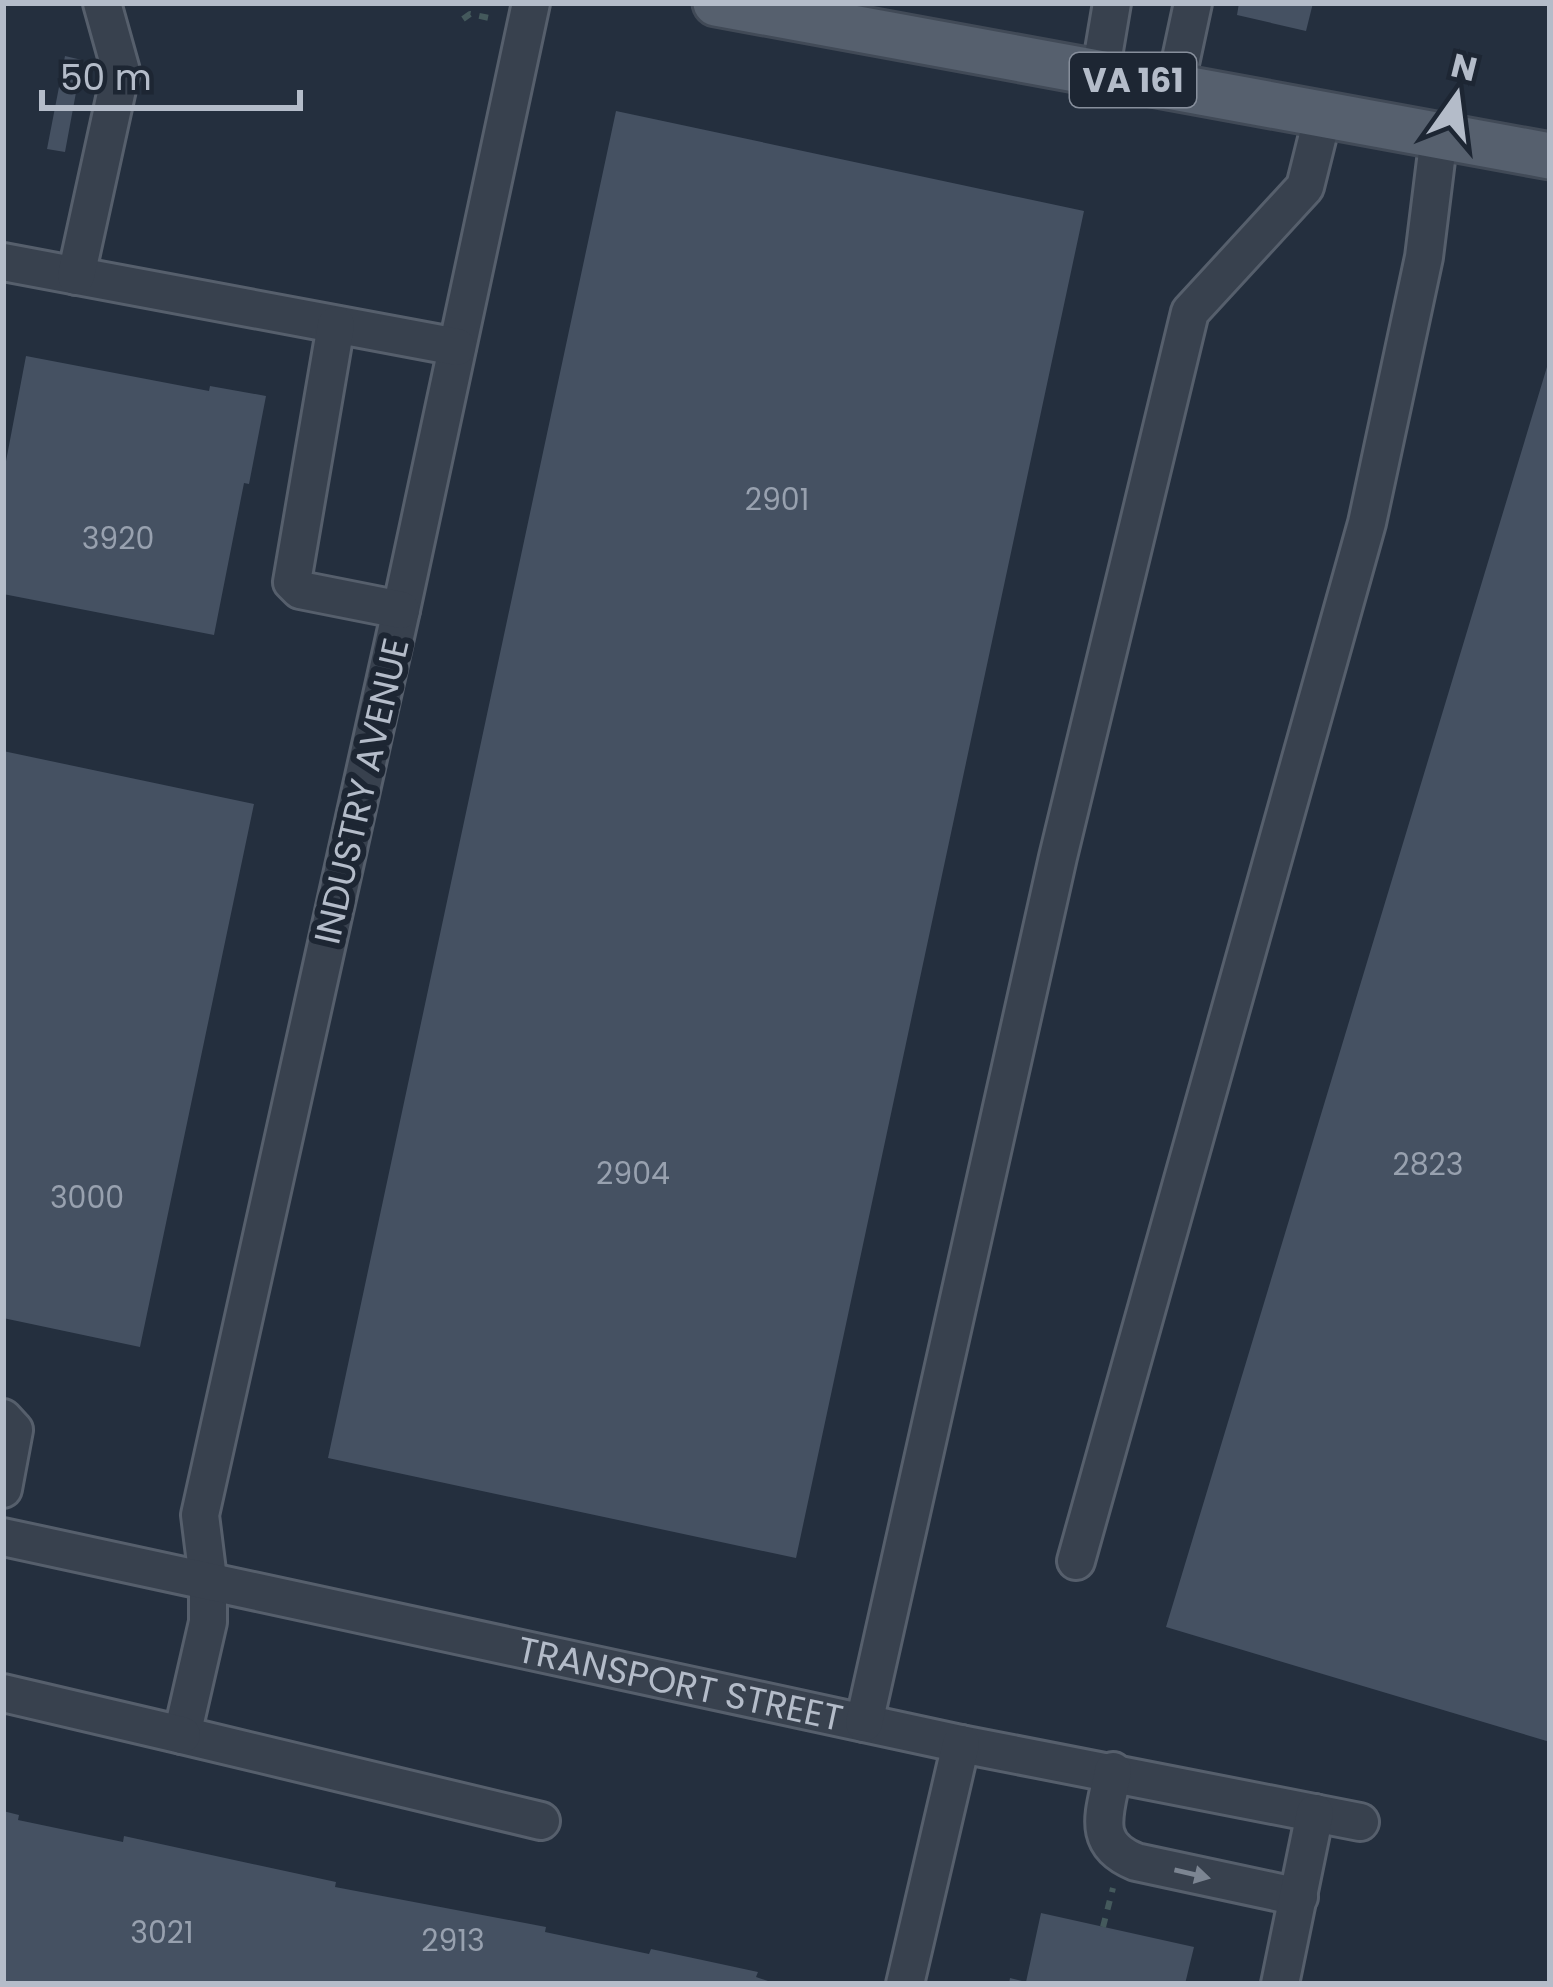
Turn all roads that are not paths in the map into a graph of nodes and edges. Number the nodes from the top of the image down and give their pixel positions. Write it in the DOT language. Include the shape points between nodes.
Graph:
graph roads {
  1 [pos="102,3"];
  2 [pos="531,3"];
  3 [pos="716,3"];
  4 [pos="1112,3"];
  5 [pos="1193,3"];
  6 [pos="1100,74"];
  7 [pos="1175,87"];
  8 [pos="1322,115"];
  9 [pos="1439,136"];
  10 [pos="1550,156"];
  11 [pos="3,262"];
  12 [pos="76,276"];
  13 [pos="336,325"];
  14 [pos="457,347"];
  15 [pos="401,610"];
  16 [pos="3,1418"];
  17 [pos="3,1490"];
  18 [pos="3,1537"];
  19 [pos="1076,1561"];
  20 [pos="208,1579"];
  21 [pos="3,1693"];
  22 [pos="864,1723"];
  23 [pos="182,1736"];
  24 [pos="961,1744"];
  25 [pos="1113,1771"];
  26 [pos="1315,1813"];
  27 [pos="541,1821"];
  28 [pos="1360,1822"];
  29 [pos="1299,1897"];
  30 [pos="904,1984"];
  31 [pos="1280,1984"];
  1 -- 12 [label="street" via="122,71"];
  2 -- 14 [label="street, INDUSTRY AVENUE"];
  3 -- 6 [label="main road, VA 161"];
  4 -- 6 [label="street"];
  5 -- 7 [label="street"];
  6 -- 7 [label="main road, VA 161"];
  7 -- 8 [label="main road, VA 161"];
  8 -- 9 [label="main road, VA 161"];
  8 -- 22 [label="street" via="1304,187 1190,312"];
  9 -- 10 [label="main road, VA 161"];
  9 -- 19 [label="street" via="1424,257 1367,523"];
  11 -- 12 [label="street"];
  12 -- 13 [label="street"];
  13 -- 14 [label="street"];
  13 -- 15 [label="street" via="292,582"];
  14 -- 15 [label="street, INDUSTRY AVENUE"];
  15 -- 20 [label="street, INDUSTRY AVENUE" via="200,1515"];
  16 -- 17 [label="street" via="14,1430"];
  18 -- 20 [label="street, TRANSPORT STREET"];
  20 -- 22 [label="street, TRANSPORT STREET"];
  20 -- 23 [label="street, INDUSTRY AVENUE" via="208,1622"];
  21 -- 23 [label="street"];
  22 -- 24 [label="street, TRANSPORT STREET"];
  23 -- 27 [label="street"];
  24 -- 25 [label="street, TRANSPORT STREET"];
  24 -- 30 [label="street"];
  25 -- 26 [label="street, TRANSPORT STREET"];
  25 -- 29 [label="street, one-way" via="1103,1826 1125,1870"];
  26 -- 28 [label="street, TRANSPORT STREET"];
  26 -- 29 [label="street"];
  29 -- 31 [label="street"];
}
